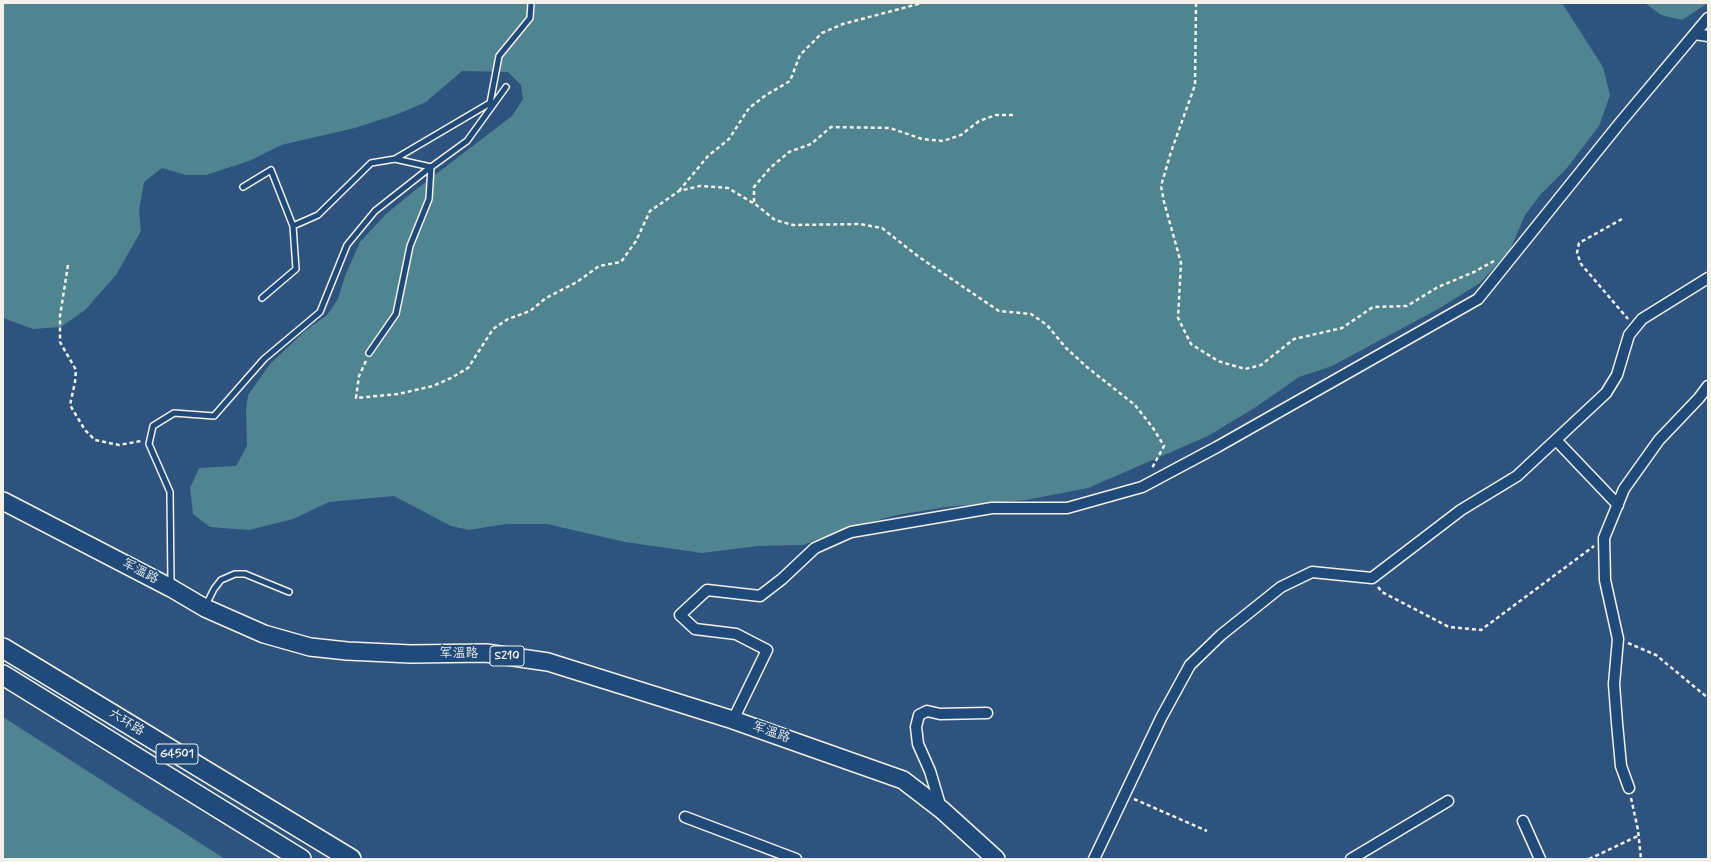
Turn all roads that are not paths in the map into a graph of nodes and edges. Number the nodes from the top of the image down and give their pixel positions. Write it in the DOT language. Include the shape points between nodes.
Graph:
graph roads {
  1 [pos="531,3"];
  2 [pos="1708,18"];
  3 [pos="1695,34"];
  4 [pos="1708,36"];
  5 [pos="506,87"];
  6 [pos="395,159"];
  7 [pos="431,167"];
  8 [pos="243,187"];
  9 [pos="293,226"];
  10 [pos="1708,278"];
  11 [pos="262,298"];
  12 [pos="369,353"];
  13 [pos="1708,386"];
  14 [pos="1556,440"];
  15 [pos="3,501"];
  16 [pos="1618,505"];
  17 [pos="171,588"];
  18 [pos="289,592"];
  19 [pos="205,608"];
  20 [pos="3,648"];
  21 [pos="3,675"];
  22 [pos="987,713"];
  23 [pos="733,720"];
  24 [pos="1628,788"];
  25 [pos="1448,801"];
  26 [pos="942,810"];
  27 [pos="685,817"];
  28 [pos="1523,821"];
  29 [pos="301,859"];
  30 [pos="351,859"];
  31 [pos="796,859"];
  32 [pos="996,859"];
  33 [pos="1094,859"];
  34 [pos="1351,859"];
  35 [pos="1540,859"];
  1 -- 6 [label="lane" via="530,18 499,56 490,103"];
  2 -- 3 [label="street"];
  3 -- 4 [label="street"];
  3 -- 23 [label="street" via="1478,299 1217,447 1142,488 1067,508 992,508 852,532 815,548 760,596 707,590 680,615 695,629 736,634 767,650"];
  5 -- 7 [label="lane" via="466,141"];
  6 -- 7 [label="lane"];
  6 -- 9 [label="lane" via="371,163 318,215"];
  7 -- 12 [label="lane" via="428,199 410,246 396,314"];
  7 -- 17 [label="lane" via="375,211 347,245 320,312 264,359 214,416 174,413 153,426 149,444 170,492"];
  8 -- 9 [label="lane" via="272,170"];
  9 -- 11 [label="lane" via="296,269"];
  10 -- 14 [label="street" via="1642,319 1629,335 1617,376 1606,393"];
  13 -- 16 [label="street" via="1658,440 1624,489"];
  14 -- 16 [label="street"];
  14 -- 33 [label="street" via="1517,476 1461,510 1372,578 1312,572 1281,586 1221,635 1190,665 1161,718"];
  15 -- 17 [label="main road, 军温路 / S210"];
  16 -- 24 [label="street" via="1604,538 1605,580 1618,639 1614,684 1616,715 1621,766"];
  17 -- 19 [label="main road, 军温路 / S210"];
  18 -- 19 [label="lane" via="246,574 235,574 221,580"];
  19 -- 23 [label="main road, 军温路 / S210" via="264,634 310,647 411,654 486,653 548,662"];
  20 -- 30 [label="highway, 六环路 / G4501"];
  21 -- 29 [label="highway, 六环路 / G4501"];
  22 -- 26 [label="street" via="940,714 927,710 919,715 916,727 918,744 930,771"];
  23 -- 26 [label="main road, 军温路 / S210" via="903,780"];
  25 -- 34 [label="street"];
  26 -- 32 [label="main road, 军温路 / S210"];
  27 -- 31 [label="street"];
  28 -- 35 [label="street"];
}
